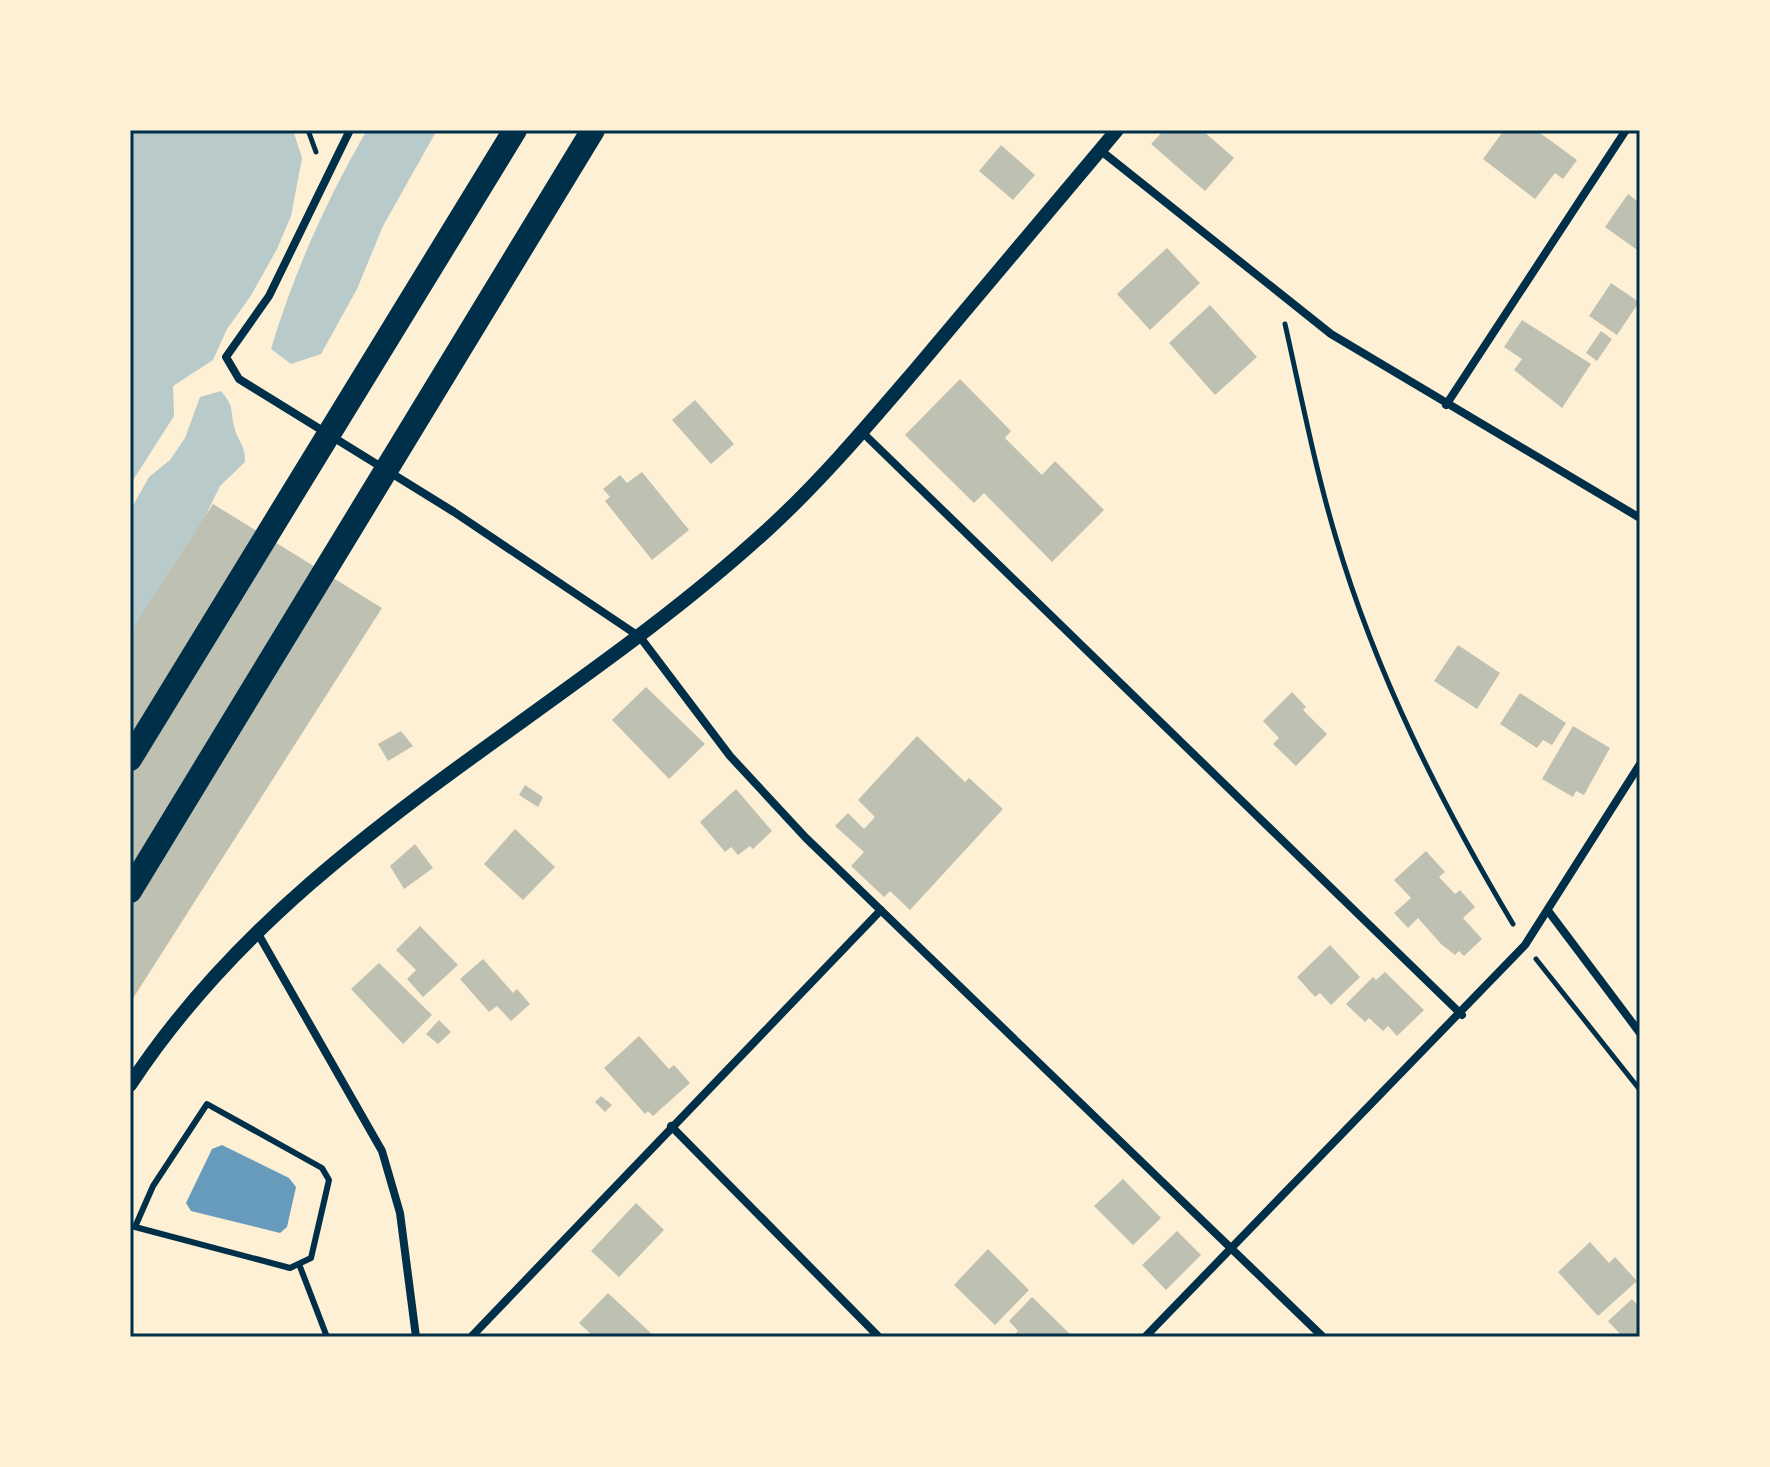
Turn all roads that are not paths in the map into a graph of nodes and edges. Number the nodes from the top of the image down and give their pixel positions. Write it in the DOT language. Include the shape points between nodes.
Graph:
graph roads {
  1 [pos="350,130"];
  2 [pos="515,130"];
  3 [pos="593,130"];
  4 [pos="1117,130"];
  5 [pos="1626,130"];
  6 [pos="1100,150"];
  7 [pos="1446,405"];
  8 [pos="862,432"];
  9 [pos="1640,518"];
  10 [pos="640,637"];
  11 [pos="130,759"];
  12 [pos="1640,764"];
  13 [pos="130,891"];
  14 [pos="881,910"];
  15 [pos="1549,912"];
  16 [pos="257,932"];
  17 [pos="1462,1015"];
  18 [pos="1640,1033"];
  19 [pos="130,1085"];
  20 [pos="671,1126"];
  21 [pos="132,1227"];
  22 [pos="1232,1246"];
  23 [pos="299,1264"];
  24 [pos="327,1337"];
  25 [pos="416,1337"];
  26 [pos="471,1337"];
  27 [pos="879,1337"];
  28 [pos="1145,1337"];
  29 [pos="1323,1337"];
  1 -- 10 [label="street" via="269,296 226,357 239,379 454,512"];
  2 -- 11 [label="highway"];
  3 -- 13 [label="highway"];
  4 -- 6 [label="street"];
  5 -- 7 [label="street"];
  6 -- 7 [label="street" via="1331,334"];
  6 -- 8 [label="street"];
  7 -- 9 [label="street"];
  8 -- 10 [label="street" via="766,532"];
  8 -- 17 [label="street"];
  10 -- 14 [label="street" via="730,756"];
  10 -- 16 [label="street" via="348,848"];
  12 -- 15 [label="street"];
  14 -- 20 [label="street"];
  14 -- 22 [label="street"];
  15 -- 17 [label="street"];
  15 -- 18 [label="street"];
  16 -- 19 [label="street" via="166,1030"];
  16 -- 25 [label="street" via="382,1151 400,1213"];
  17 -- 22 [label="street"];
  20 -- 26 [label="street"];
  20 -- 27 [label="street"];
  21 -- 23 [label="lane" via="290,1268"];
  21 -- 23 [label="lane" via="207,1104 322,1168 329,1180 311,1258"];
  22 -- 28 [label="street"];
  22 -- 29 [label="street"];
  23 -- 24 [label="lane"];
}
